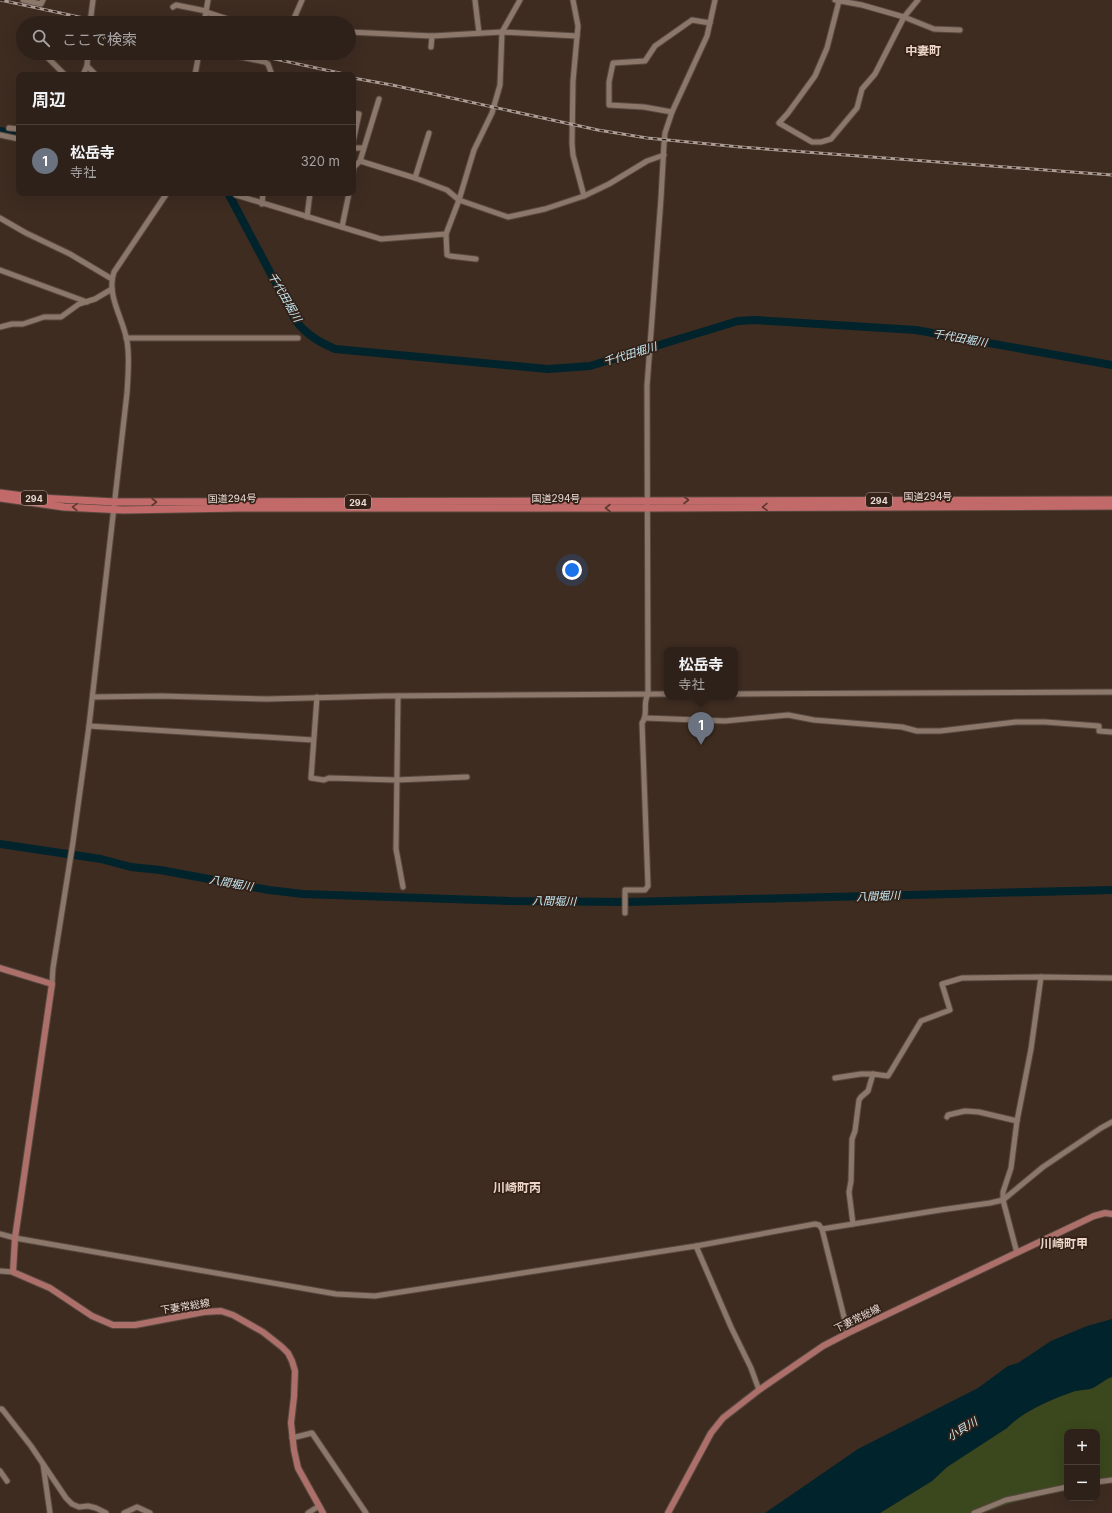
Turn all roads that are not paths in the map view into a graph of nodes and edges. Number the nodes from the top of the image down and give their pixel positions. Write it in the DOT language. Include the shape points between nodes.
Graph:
graph roads {
  1 [pos="23,0"];
  2 [pos="43,0"];
  3 [pos="93,0"];
  4 [pos="208,0"];
  5 [pos="302,0"];
  6 [pos="475,0"];
  7 [pos="520,0"];
  8 [pos="573,0"];
  9 [pos="714,0"];
  10 [pos="837,0"];
  11 [pos="918,0"];
  12 [pos="862,2"];
  13 [pos="173,7"];
  14 [pos="206,12"];
  15 [pos="91,16"];
  16 [pos="205,16"];
  17 [pos="218,16"];
  18 [pos="295,16"];
  19 [pos="904,17"];
  20 [pos="710,23"];
  21 [pos="960,30"];
  22 [pos="356,32"];
  23 [pos="502,32"];
  24 [pos="479,33"];
  25 [pos="432,36"];
  26 [pos="577,36"];
  27 [pos="431,47"];
  28 [pos="50,60"];
  29 [pos="87,60"];
  30 [pos="198,60"];
  31 [pos="255,60"];
  32 [pos="87,66"];
  33 [pos="62,72"];
  34 [pos="84,72"];
  35 [pos="93,72"];
  36 [pos="196,72"];
  37 [pos="271,72"];
  38 [pos="379,99"];
  39 [pos="672,112"];
  40 [pos="356,114"];
  41 [pos="9,128"];
  42 [pos="356,128"];
  43 [pos="16,129"];
  44 [pos="429,134"];
  45 [pos="0,135"];
  46 [pos="16,138"];
  47 [pos="356,148"];
  48 [pos="363,148"];
  49 [pos="664,155"];
  50 [pos="360,161"];
  51 [pos="356,165"];
  52 [pos="415,178"];
  53 [pos="164,196"];
  54 [pos="239,196"];
  55 [pos="263,196"];
  56 [pos="310,196"];
  57 [pos="348,196"];
  58 [pos="584,196"];
  59 [pos="459,200"];
  60 [pos="262,204"];
  61 [pos="307,217"];
  62 [pos="0,218"];
  63 [pos="342,227"];
  64 [pos="446,234"];
  65 [pos="476,259"];
  66 [pos="0,270"];
  67 [pos="112,279"];
  68 [pos="112,289"];
  69 [pos="86,302"];
  70 [pos="0,327"];
  71 [pos="126,338"];
  72 [pos="298,338"];
  73 [pos="0,492"];
  74 [pos="0,498"];
  75 [pos="1112,500"];
  76 [pos="647,504"];
  77 [pos="115,506"];
  78 [pos="1112,506"];
  79 [pos="1112,692"];
  80 [pos="648,694"];
  81 [pos="664,694"];
  82 [pos="738,694"];
  83 [pos="398,696"];
  84 [pos="93,697"];
  85 [pos="317,697"];
  86 [pos="645,718"];
  87 [pos="89,726"];
  88 [pos="1112,732"];
  89 [pos="313,740"];
  90 [pos="467,777"];
  91 [pos="396,780"];
  92 [pos="403,887"];
  93 [pos="625,913"];
  94 [pos="0,968"];
  95 [pos="1041,977"];
  96 [pos="1112,978"];
  97 [pos="52,984"];
  98 [pos="873,1074"];
  99 [pos="835,1078"];
  100 [pos="947,1117"];
  101 [pos="1017,1121"];
  102 [pos="1112,1122"];
  103 [pos="1003,1200"];
  104 [pos="1112,1214"];
  105 [pos="853,1224"];
  106 [pos="822,1229"];
  107 [pos="0,1234"];
  108 [pos="15,1238"];
  109 [pos="696,1246"];
  110 [pos="1017,1252"];
  111 [pos="0,1270"];
  112 [pos="13,1272"];
  113 [pos="848,1333"];
  114 [pos="759,1390"];
  115 [pos="0,1409"];
  116 [pos="292,1438"];
  117 [pos="42,1463"];
  118 [pos="0,1471"];
  119 [pos="1112,1480"];
  120 [pos="7,1481"];
  121 [pos="1100,1482"];
  122 [pos="1064,1487"];
  123 [pos="319,1506"];
  124 [pos="50,1513"];
  125 [pos="106,1513"];
  126 [pos="124,1513"];
  127 [pos="150,1513"];
  128 [pos="308,1513"];
  129 [pos="323,1513"];
  130 [pos="366,1513"];
  131 [pos="668,1513"];
  132 [pos="974,1513"];
  1 -- 2 [label="street" via="41,4"];
  3 -- 15 [label="street"];
  4 -- 14 [label="street"];
  5 -- 18 [label="street"];
  6 -- 24 [label="street"];
  7 -- 23 [label="street"];
  8 -- 26 [label="street" via="578,26"];
  9 -- 20 [label="street"];
  10 -- 12 [label="street"];
  10 -- 19 [label="street" via="827,48 815,76 779,123 812,142 831,139 852,114 862,89 875,74"];
  11 -- 19 [label="street"];
  12 -- 19 [label="street"];
  13 -- 14 [label="street" via="176,5"];
  14 -- 16 [label="street"];
  14 -- 17 [label="street"];
  19 -- 21 [label="street" via="934,29"];
  20 -- 39 [label="street" via="707,36"];
  20 -- 39 [label="street" via="692,20 655,46 645,61 613,63 609,82 609,106 644,107"];
  22 -- 25 [label="street"];
  23 -- 24 [label="street"];
  23 -- 26 [label="street"];
  23 -- 59 [label="street" via="500,85 492,114 474,150"];
  24 -- 25 [label="street"];
  25 -- 27 [label="street"];
  26 -- 58 [label="street" via="572,142"];
  28 -- 33 [label="street"];
  29 -- 32 [label="street"];
  30 -- 36 [label="street"];
  31 -- 37 [label="street" via="268,64"];
  32 -- 34 [label="street"];
  32 -- 35 [label="street"];
  38 -- 48 [label="street"];
  39 -- 49 [label="street" via="665,133"];
  40 -- 42 [label="street" via="359,114"];
  41 -- 43 [label="street"];
  44 -- 52 [label="street"];
  45 -- 46 [label="street"];
  47 -- 48 [label="street"];
  48 -- 50 [label="street"];
  49 -- 58 [label="street" via="647,161"];
  49 -- 76 [label="street" via="647,386"];
  50 -- 51 [label="street"];
  50 -- 52 [label="street"];
  52 -- 59 [label="street" via="447,190"];
  53 -- 67 [label="street" via="114,272"];
  54 -- 60 [label="street"];
  55 -- 60 [label="street"];
  56 -- 61 [label="street"];
  57 -- 63 [label="street"];
  58 -- 59 [label="street" via="545,209 508,217"];
  59 -- 64 [label="street"];
  60 -- 61 [label="street"];
  61 -- 63 [label="street"];
  62 -- 67 [label="street"];
  63 -- 64 [label="street" via="381,239"];
  64 -- 65 [label="street" via="447,255"];
  66 -- 69 [label="street"];
  67 -- 68 [label="street"];
  68 -- 69 [label="street"];
  68 -- 71 [label="street"];
  69 -- 70 [label="street" via="61,316 44,317 23,324"];
  71 -- 72 [label="street"];
  71 -- 77 [label="street" via="129,365"];
  73 -- 77 [label="highway, 国道294号 / 294"];
  77 -- 74 [label="highway, 国道294号 / 294, one-way" via="64,507"];
  76 -- 75 [label="highway, 国道294号 / 294, one-way"];
  76 -- 77 [label="highway, 国道294号 / 294"];
  78 -- 76 [label="highway, 国道294号 / 294, one-way"];
  76 -- 80 [label="street"];
  77 -- 84 [label="street"];
  79 -- 82 [label="street"];
  80 -- 81 [label="street"];
  80 -- 83 [label="street"];
  80 -- 86 [label="street" via="645,700"];
  83 -- 85 [label="street"];
  83 -- 91 [label="street"];
  84 -- 85 [label="street"];
  84 -- 87 [label="street"];
  85 -- 89 [label="street"];
  86 -- 88 [label="street" via="725,721 788,715 814,720 887,725 917,731 940,731 1016,722 1045,722 1099,726 1100,731"];
  86 -- 93 [label="street" via="642,723 648,886 645,890 625,890"];
  87 -- 89 [label="street"];
  87 -- 97 [label="street"];
  89 -- 91 [label="street" via="311,778"];
  90 -- 91 [label="street"];
  91 -- 92 [label="street" via="396,849"];
  94 -- 97 [label="main road"];
  95 -- 96 [label="street"];
  95 -- 98 [label="street" via="962,978 942,984 950,1010 921,1021 888,1076"];
  95 -- 101 [label="street"];
  97 -- 108 [label="main road"];
  98 -- 99 [label="street"];
  98 -- 105 [label="street" via="868,1091 859,1100 852,1139 851,1181 848,1192"];
  100 -- 101 [label="street" via="965,1110"];
  101 -- 103 [label="street" via="1011,1168"];
  102 -- 103 [label="street" via="1043,1167"];
  103 -- 105 [label="street"];
  103 -- 110 [label="street"];
  104 -- 110 [label="main road, 下妻常総線" via="1094,1216"];
  105 -- 106 [label="street"];
  106 -- 109 [label="street" via="815,1224"];
  106 -- 113 [label="street"];
  107 -- 108 [label="street"];
  108 -- 109 [label="street" via="323,1292 360,1296 375,1296"];
  108 -- 112 [label="main road"];
  109 -- 114 [label="street"];
  110 -- 113 [label="main road, 下妻常総線"];
  111 -- 112 [label="street"];
  112 -- 116 [label="main road, 下妻常総線" via="50,1288 92,1316 113,1325 135,1325 221,1311 251,1324 282,1346 292,1361 295,1382"];
  113 -- 114 [label="main road, 下妻常総線" via="823,1346"];
  114 -- 131 [label="main road, 下妻常総線" via="723,1418 711,1433"];
  115 -- 117 [label="street"];
  116 -- 123 [label="main road, 下妻常総線" via="298,1468"];
  116 -- 130 [label="street" via="312,1433"];
  117 -- 124 [label="street"];
  117 -- 125 [label="street" via="72,1504 96,1508"];
  118 -- 120 [label="street"];
  119 -- 121 [label="street"];
  122 -- 132 [label="street" via="1006,1500"];
  123 -- 128 [label="street"];
  123 -- 129 [label="main road, 下妻常総線"];
  126 -- 127 [label="street" via="137,1507"];
}
